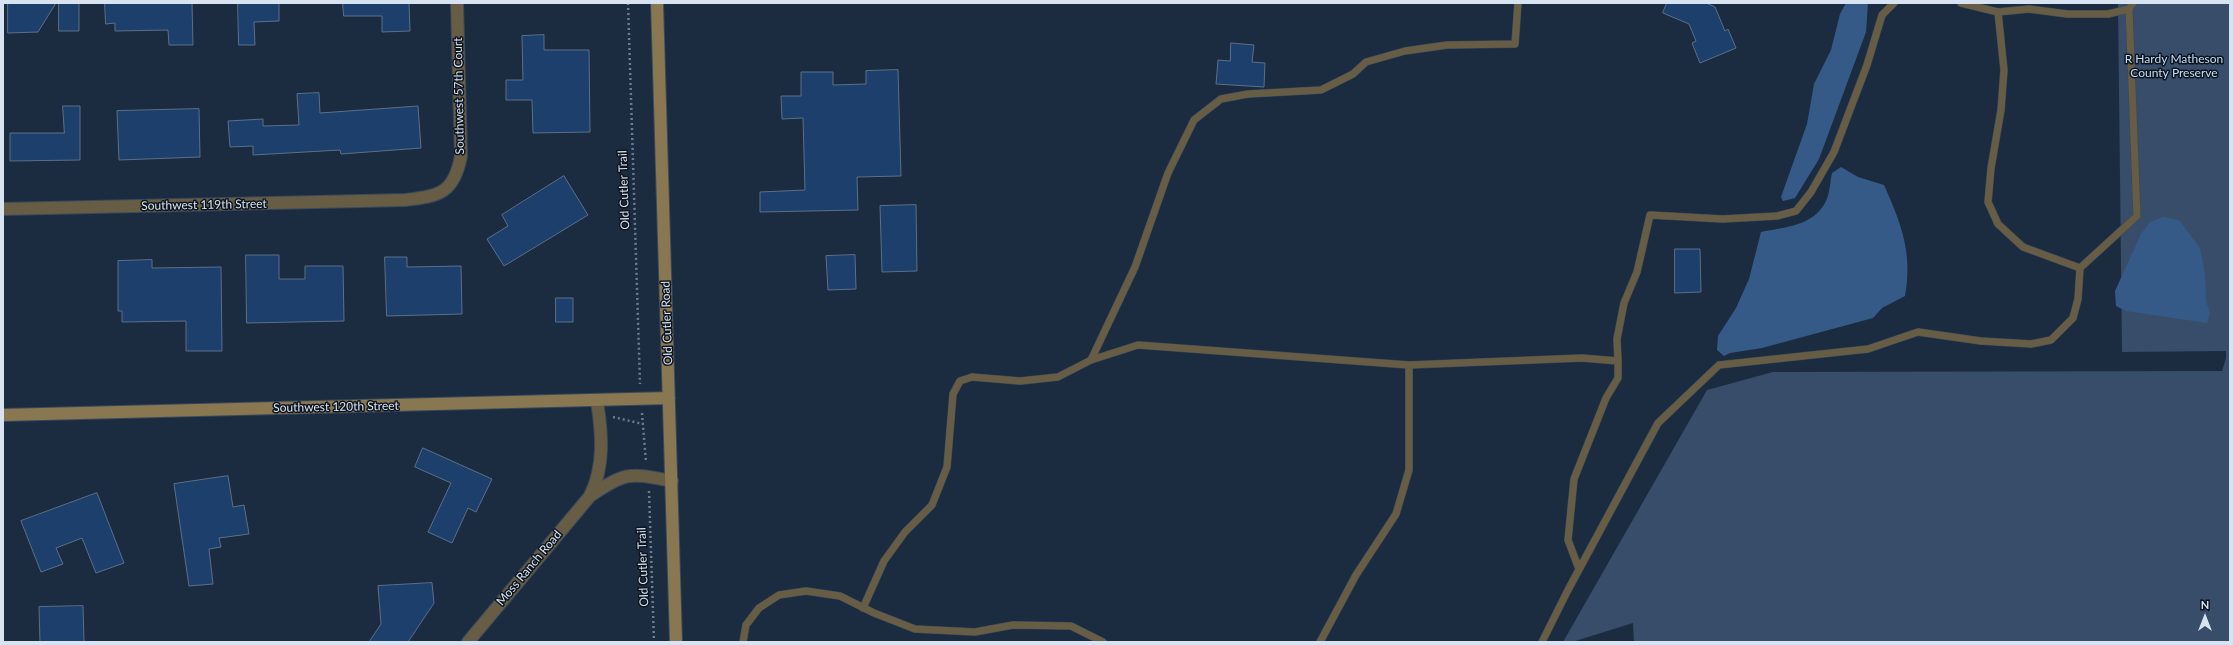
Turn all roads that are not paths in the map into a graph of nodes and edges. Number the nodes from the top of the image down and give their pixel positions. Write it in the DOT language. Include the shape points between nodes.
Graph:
graph roads {
  1 [pos="457,3"];
  2 [pos="657,3"];
  3 [pos="1518,3"];
  4 [pos="1894,3"];
  5 [pos="1961,3"];
  6 [pos="2131,6"];
  7 [pos="1998,12"];
  8 [pos="405,200"];
  9 [pos="3,209"];
  10 [pos="2080,268"];
  11 [pos="1091,360"];
  12 [pos="1618,361"];
  13 [pos="1409,365"];
  14 [pos="669,398"];
  15 [pos="597,401"];
  16 [pos="3,415"];
  17 [pos="672,481"];
  18 [pos="590,496"];
  19 [pos="1579,569"];
  20 [pos="864,608"];
  21 [pos="468,642"];
  22 [pos="676,642"];
  23 [pos="743,642"];
  24 [pos="1103,642"];
  25 [pos="1320,642"];
  26 [pos="1542,642"];
  1 -- 8 [label="street, Southwest 57th Court" via="461,141 458,173 451,185 440,194"];
  2 -- 14 [label="street, Old Cutler Road"];
  3 -- 11 [label="lane" via="1514,44 1447,45 1405,51 1366,62 1353,74 1321,90 1248,94 1221,99 1194,120 1168,174 1135,267"];
  4 -- 12 [label="lane" via="1882,15 1867,65 1834,152 1812,192 1796,211 1777,216 1723,219 1650,215 1637,272 1624,303 1617,339"];
  5 -- 7 [label="lane"];
  6 -- 7 [label="lane" via="2108,14 2067,14 2029,9"];
  6 -- 10 [label="lane" via="2137,216"];
  7 -- 10 [label="lane" via="2004,70 1988,202 1998,224 2023,247"];
  8 -- 9 [label="street, Southwest 119th Street"];
  10 -- 19 [label="lane" via="2078,299 2073,318 2051,340 2031,344 1981,341 1918,332 1868,349 1719,365 1658,423"];
  11 -- 13 [label="lane" via="1138,345"];
  11 -- 20 [label="lane" via="1058,377 1020,381 972,377 960,381 953,394 947,466 932,505 905,532 884,560"];
  12 -- 13 [label="lane" via="1582,358"];
  12 -- 19 [label="lane" via="1618,378 1606,398 1574,479 1568,540"];
  13 -- 25 [label="lane" via="1409,470 1396,514 1356,575"];
  14 -- 15 [label="street, Southwest 120th Street"];
  14 -- 17 [label="street, Old Cutler Road"];
  15 -- 16 [label="street, Southwest 120th Street"];
  15 -- 18 [label="street, Moss Ranch Road" via="601,425 601,451 599,470"];
  17 -- 18 [label="street, Moss Ranch Road" via="627,475 610,482"];
  17 -- 22 [label="street, Old Cutler Road"];
  18 -- 21 [label="street, Moss Ranch Road"];
  19 -- 26 [label="lane"];
  20 -- 23 [label="lane" via="840,596 806,591 778,595 759,608 746,625"];
  20 -- 24 [label="lane" via="915,629 975,632 1014,625 1071,626"];
}
